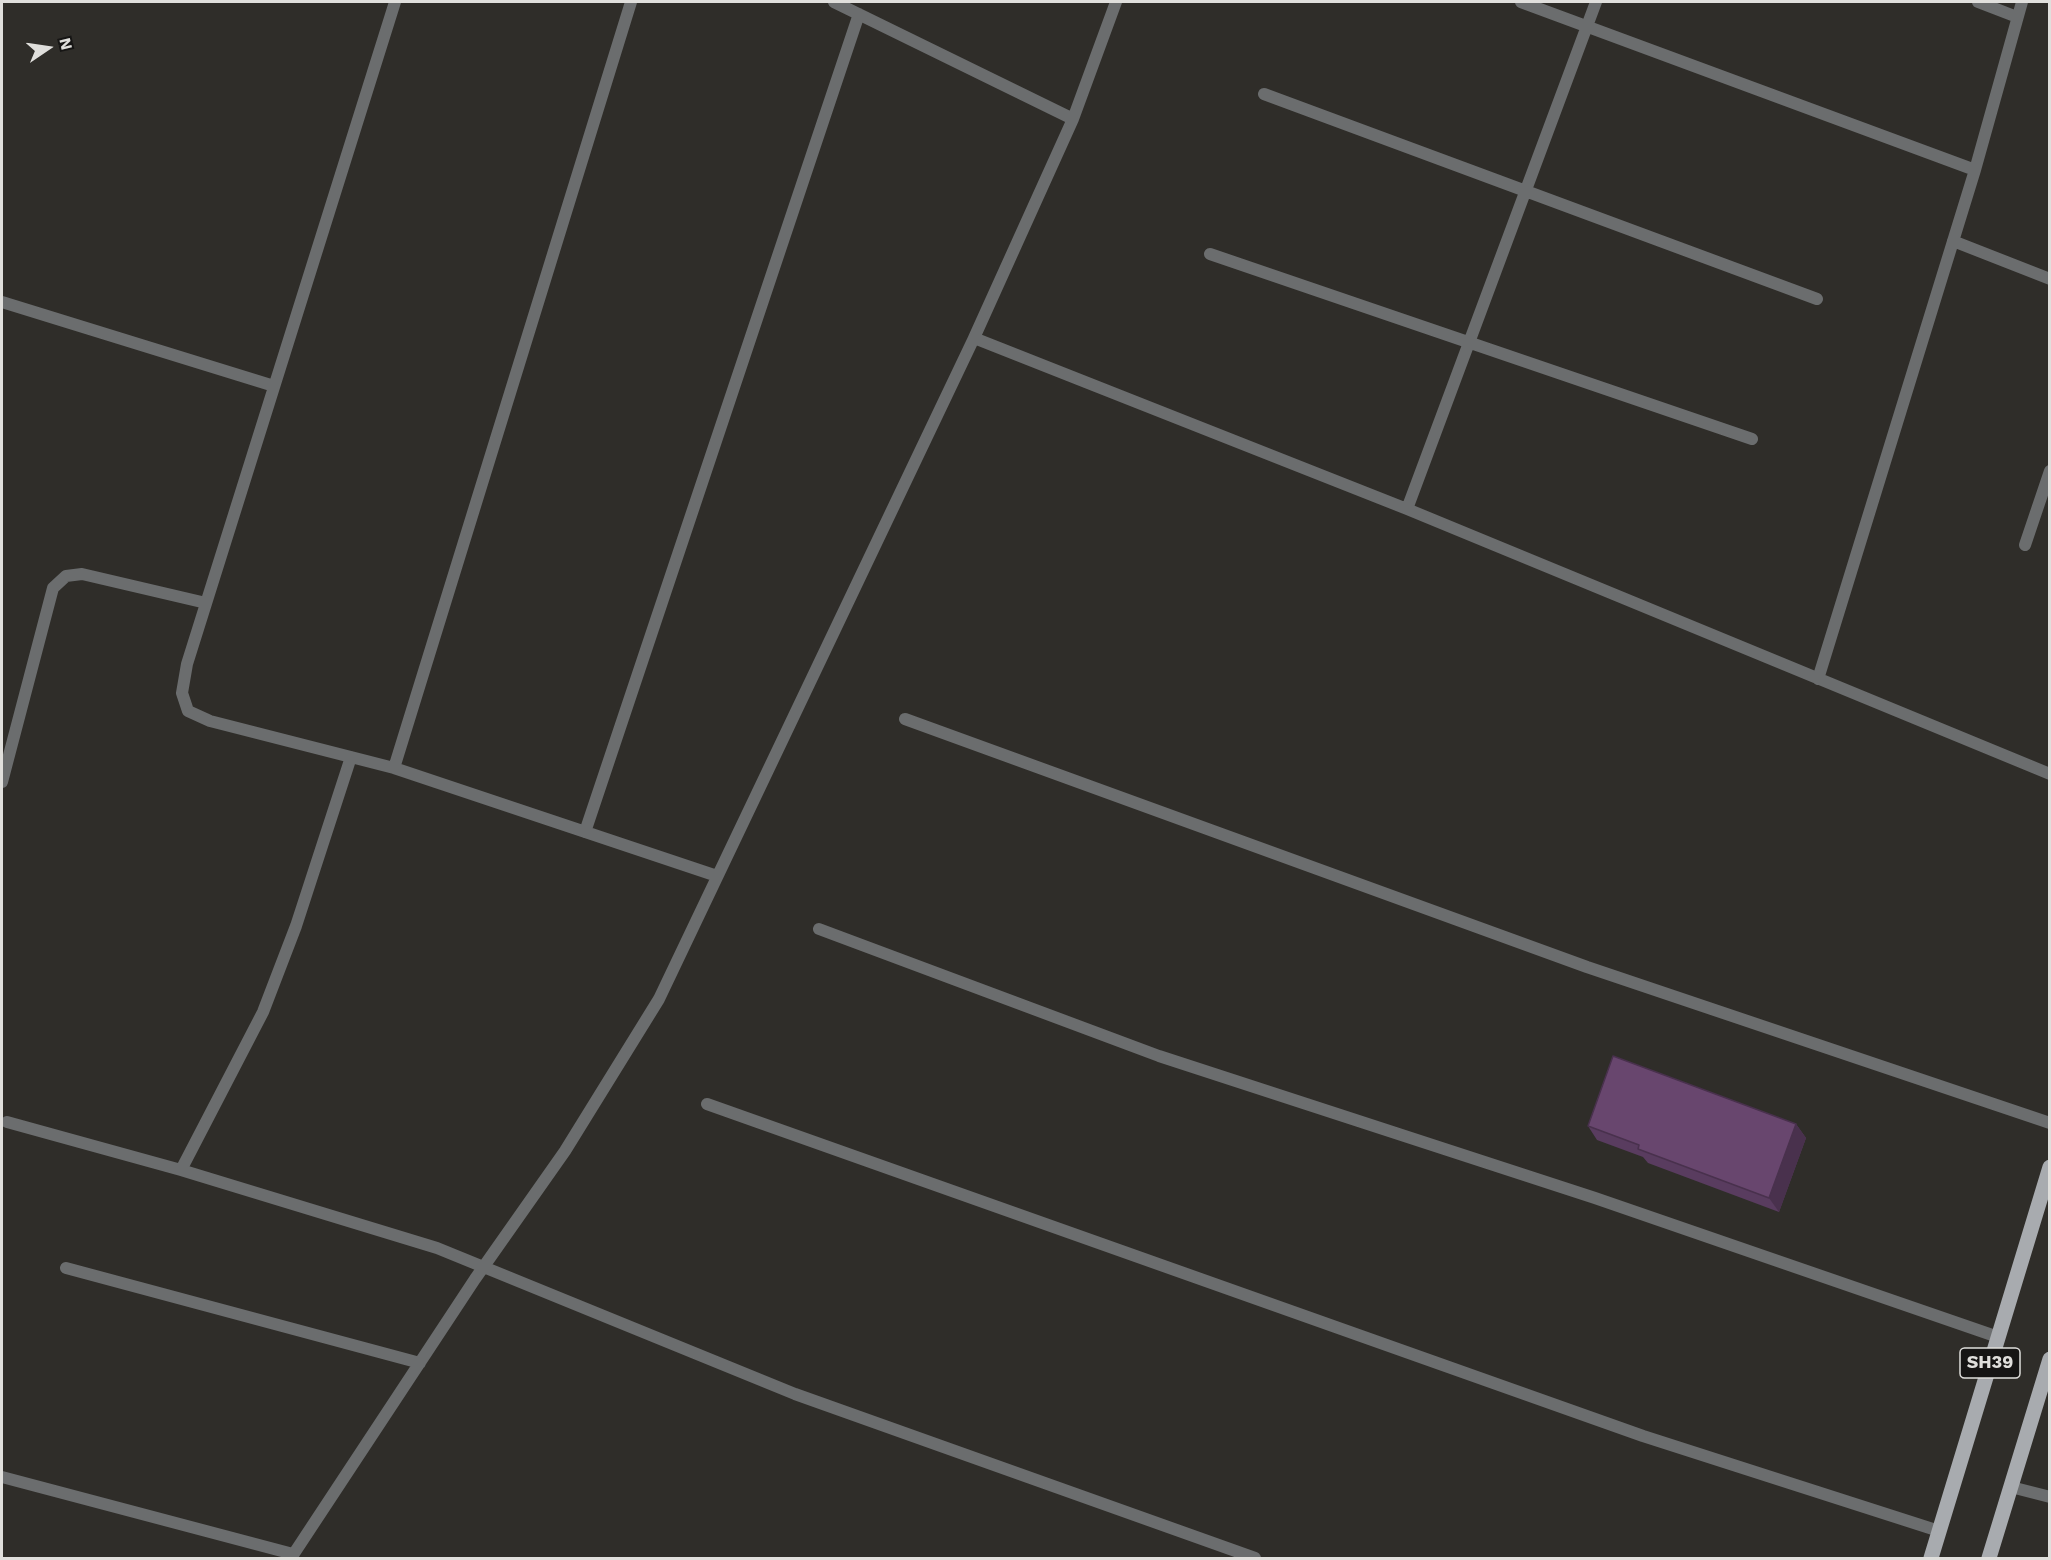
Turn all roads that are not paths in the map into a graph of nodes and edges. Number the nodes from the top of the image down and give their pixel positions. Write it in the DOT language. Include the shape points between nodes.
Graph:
graph roads {
  1 [pos="395,2"];
  2 [pos="631,2"];
  3 [pos="834,2"];
  4 [pos="1116,2"];
  5 [pos="1521,2"];
  6 [pos="1596,2"];
  7 [pos="1978,2"];
  8 [pos="2022,2"];
  9 [pos="859,14"];
  10 [pos="2017,17"];
  11 [pos="1587,26"];
  12 [pos="1264,94"];
  13 [pos="1073,119"];
  14 [pos="1975,170"];
  15 [pos="1527,191"];
  16 [pos="1953,241"];
  17 [pos="1210,254"];
  18 [pos="2049,279"];
  19 [pos="1817,299"];
  20 [pos="2,302"];
  21 [pos="974,338"];
  22 [pos="1470,343"];
  23 [pos="274,386"];
  24 [pos="1752,439"];
  25 [pos="2049,471"];
  26 [pos="1407,509"];
  27 [pos="2025,545"];
  28 [pos="206,603"];
  29 [pos="1818,679"];
  30 [pos="904,719"];
  31 [pos="351,757"];
  32 [pos="394,768"];
  33 [pos="2049,774"];
  34 [pos="2,782"];
  35 [pos="585,832"];
  36 [pos="717,876"];
  37 [pos="819,929"];
  38 [pos="707,1104"];
  39 [pos="7,1122"];
  40 [pos="2049,1123"];
  41 [pos="2049,1167"];
  42 [pos="181,1170"];
  43 [pos="484,1267"];
  44 [pos="66,1268"];
  45 [pos="1998,1337"];
  46 [pos="2049,1359"];
  47 [pos="420,1363"];
  48 [pos="2,1477"];
  49 [pos="2011,1487"];
  50 [pos="2049,1497"];
  51 [pos="1939,1531"];
  52 [pos="292,1556"];
  53 [pos="1255,1558"];
  54 [pos="1931,1558"];
  55 [pos="1989,1558"];
  1 -- 23 [label="street"];
  2 -- 32 [label="street"];
  3 -- 9 [label="street"];
  4 -- 13 [label="street"];
  5 -- 11 [label="street"];
  6 -- 11 [label="street"];
  7 -- 10 [label="street"];
  8 -- 10 [label="street"];
  9 -- 13 [label="street"];
  9 -- 35 [label="street"];
  10 -- 14 [label="street"];
  11 -- 14 [label="street"];
  11 -- 15 [label="street"];
  12 -- 15 [label="street"];
  13 -- 21 [label="street"];
  14 -- 16 [label="street"];
  15 -- 19 [label="street"];
  15 -- 22 [label="street"];
  16 -- 18 [label="street"];
  16 -- 29 [label="street"];
  17 -- 22 [label="street"];
  20 -- 23 [label="street"];
  21 -- 26 [label="street"];
  21 -- 36 [label="street"];
  22 -- 24 [label="street"];
  22 -- 26 [label="street"];
  23 -- 28 [label="street"];
  25 -- 27 [label="street"];
  26 -- 29 [label="street"];
  28 -- 31 [label="street" via="182,693 188,711 210,721"];
  28 -- 34 [label="street" via="82,574 66,576 53,588"];
  29 -- 33 [label="street"];
  30 -- 40 [label="street" via="1587,967"];
  31 -- 32 [label="street"];
  31 -- 42 [label="street" via="296,926 263,1011"];
  32 -- 35 [label="street"];
  35 -- 36 [label="street"];
  36 -- 43 [label="street" via="659,999 565,1151"];
  37 -- 45 [label="street" via="1159,1056 1606,1202"];
  38 -- 51 [label="street" via="1643,1436"];
  39 -- 42 [label="street"];
  41 -- 45 [label="main road, SH39"];
  42 -- 43 [label="street" via="437,1248"];
  43 -- 47 [label="street"];
  43 -- 53 [label="street" via="795,1394"];
  44 -- 47 [label="street"];
  45 -- 51 [label="main road, SH39"];
  46 -- 49 [label="main road, SH39"];
  47 -- 52 [label="street"];
  48 -- 52 [label="street"];
  49 -- 50 [label="street"];
  49 -- 55 [label="main road, SH39"];
  51 -- 54 [label="main road, SH39"];
}
